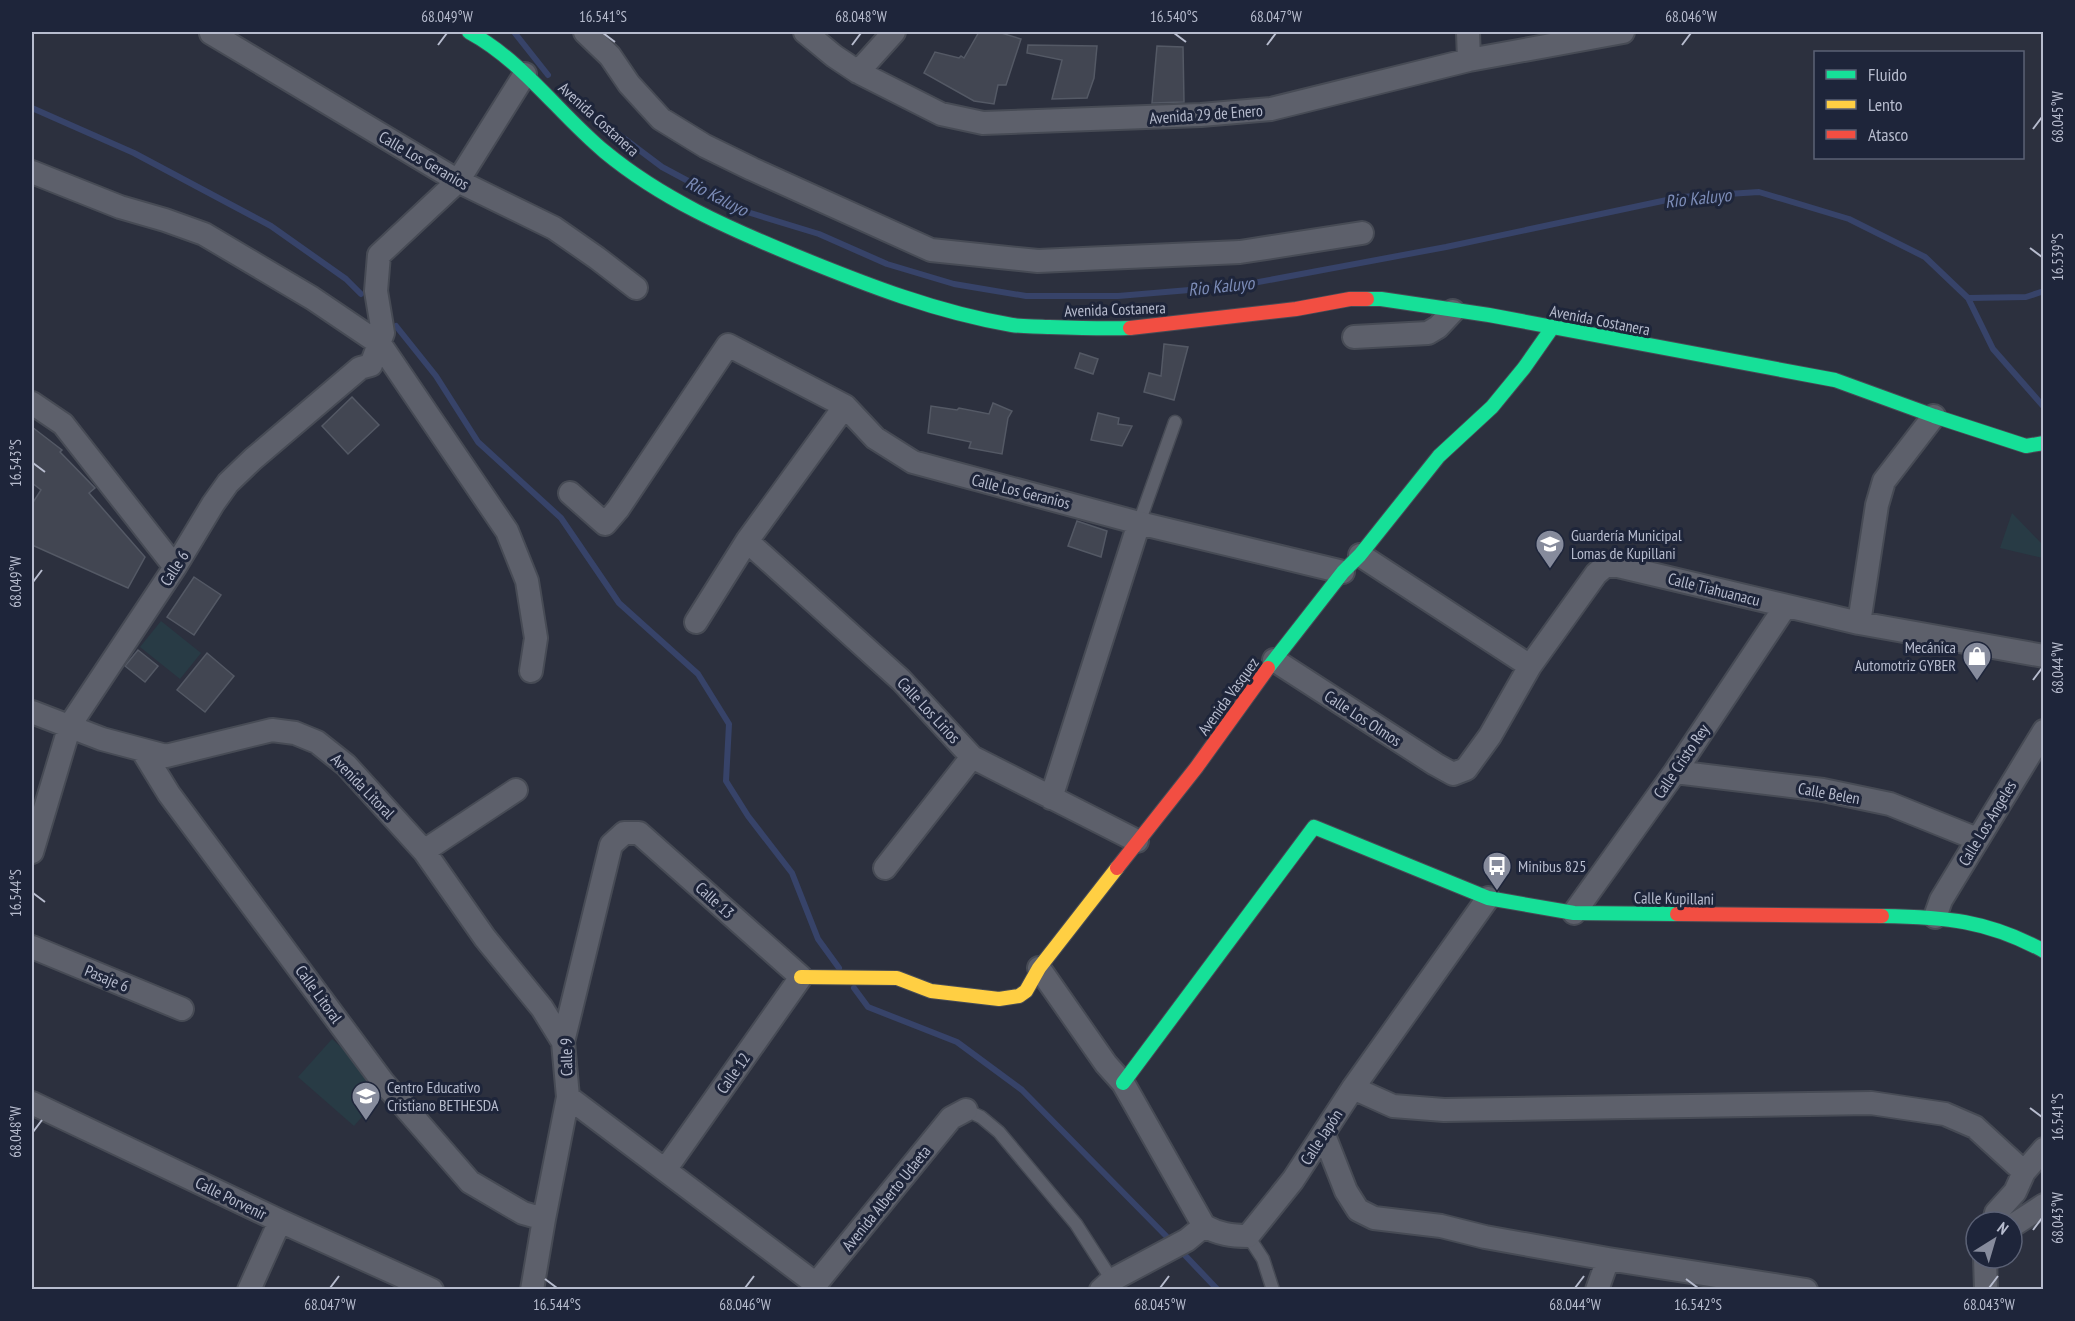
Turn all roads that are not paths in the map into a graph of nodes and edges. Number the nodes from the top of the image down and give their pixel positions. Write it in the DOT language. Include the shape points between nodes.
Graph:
graph roads {
  1 [pos="469,32"];
  2 [pos="585,32"];
  3 [pos="805,32"];
  4 [pos="894,32"];
  5 [pos="1468,32"];
  6 [pos="1623,32"];
  7 [pos="210,33"];
  8 [pos="1469,60"];
  9 [pos="858,72"];
  10 [pos="525,74"];
  11 [pos="32,172"];
  12 [pos="458,181"];
  13 [pos="1362,233"];
  14 [pos="636,288"];
  15 [pos="1453,311"];
  16 [pos="1552,328"];
  17 [pos="381,338"];
  18 [pos="1354,338"];
  19 [pos="32,403"];
  20 [pos="845,406"];
  21 [pos="1934,416"];
  22 [pos="1175,422"];
  23 [pos="2043,443"];
  24 [pos="570,493"];
  25 [pos="1139,523"];
  26 [pos="747,542"];
  27 [pos="1360,555"];
  28 [pos="175,567"];
  29 [pos="1343,572"];
  30 [pos="1785,607"];
  31 [pos="696,622"];
  32 [pos="1859,623"];
  33 [pos="2043,656"];
  34 [pos="1274,660"];
  35 [pos="1530,666"];
  36 [pos="531,671"];
  37 [pos="32,712"];
  38 [pos="70,725"];
  39 [pos="2043,731"];
  40 [pos="142,750"];
  41 [pos="972,756"];
  42 [pos="1675,772"];
  43 [pos="1453,774"];
  44 [pos="516,789"];
  45 [pos="1051,798"];
  46 [pos="624,833"];
  47 [pos="1977,839"];
  48 [pos="1137,841"];
  49 [pos="424,851"];
  50 [pos="32,852"];
  51 [pos="885,868"];
  52 [pos="1488,898"];
  53 [pos="1574,913"];
  54 [pos="1935,917"];
  55 [pos="32,947"];
  56 [pos="2043,951"];
  57 [pos="1040,968"];
  58 [pos="801,977"];
  59 [pos="182,1009"];
  60 [pos="563,1042"];
  61 [pos="1123,1083"];
  62 [pos="1353,1088"];
  63 [pos="568,1097"];
  64 [pos="32,1103"];
  65 [pos="966,1110"];
  66 [pos="1324,1135"];
  67 [pos="2043,1149"];
  68 [pos="665,1170"];
  69 [pos="2024,1172"];
  70 [pos="2043,1205"];
  71 [pos="1999,1210"];
  72 [pos="533,1216"];
  73 [pos="2024,1218"];
  74 [pos="280,1221"];
  75 [pos="1204,1226"];
  76 [pos="1248,1236"];
  77 [pos="1608,1259"];
  78 [pos="1986,1270"];
  79 [pos="1114,1283"];
  80 [pos="814,1287"];
  81 [pos="1987,1288"];
  82 [pos="249,1290"];
  83 [pos="432,1290"];
  84 [pos="532,1290"];
  85 [pos="1273,1290"];
  86 [pos="1597,1290"];
  87 [pos="1806,1290"];
  1 -- 10 [label="street, Avenida Costanera"];
  2 -- 13 [label="street" via="610,56 661,119 752,169 931,250 1050,260 1240,252"];
  3 -- 9 [label="street, Avenida 29 de Enero"];
  4 -- 9 [label="street"];
  5 -- 8 [label="street"];
  6 -- 8 [label="street, Avenida 29 de Enero"];
  7 -- 12 [label="street, Calle Los Geranios"];
  8 -- 9 [label="street, Avenida 29 de Enero" via="1271,110 983,123 941,114"];
  10 -- 12 [label="street"];
  10 -- 15 [label="street, Avenida Costanera" via="604,151 651,186 748,236 930,307 1014,325 1098,329 1296,309 1350,299"];
  11 -- 17 [label="street" via="120,207 204,234"];
  12 -- 14 [label="street, Calle Los Geranios" via="554,228"];
  12 -- 17 [label="street" via="379,255 376,291"];
  15 -- 16 [label="street, Avenida Costanera"];
  15 -- 18 [label="street" via="1428,333"];
  16 -- 21 [label="street, Avenida Costanera" via="1835,380"];
  16 -- 27 [label="street, Avenida Vasquez" via="1492,407 1439,456"];
  17 -- 28 [label="street, Calle 6" via="371,365 360,368 228,483"];
  17 -- 36 [label="street" via="507,531 527,581 536,638"];
  19 -- 28 [label="street" via="63,424"];
  20 -- 24 [label="street, Calle Los Geranios" via="728,345 605,524"];
  20 -- 25 [label="street, Calle Los Geranios" via="875,438 913,462"];
  20 -- 26 [label="street"];
  21 -- 23 [label="street, Avenida Costanera" via="2026,446"];
  21 -- 32 [label="street" via="1884,481 1876,505"];
  22 -- 25 [label="lane"];
  25 -- 29 [label="street, Calle Los Geranios"];
  25 -- 45 [label="street"];
  26 -- 31 [label="street"];
  26 -- 41 [label="street, Calle Los Lirios" via="902,680"];
  27 -- 29 [label="street, Avenida Vasquez"];
  27 -- 35 [label="street"];
  28 -- 38 [label="street, Calle 6"];
  29 -- 34 [label="street, Avenida Vasquez"];
  30 -- 32 [label="street, Calle Tiahuanacu"];
  30 -- 35 [label="street, Calle Tiahuanacu" via="1605,566"];
  30 -- 42 [label="street, Calle Cristo Rey"];
  32 -- 33 [label="street, Calle Tiahuanacu"];
  34 -- 43 [label="street, Calle Los Olmos"];
  34 -- 48 [label="street, Avenida Vasquez"];
  35 -- 43 [label="street, Calle Tiahuanacu" via="1466,770"];
  37 -- 38 [label="street, Avenida Litoral"];
  38 -- 40 [label="street, Avenida Litoral"];
  38 -- 50 [label="street, Calle 6"];
  39 -- 47 [label="street, Calle Los Angeles"];
  40 -- 49 [label="street, Avenida Litoral" via="166,756 272,730 295,733 317,742 346,765"];
  40 -- 72 [label="street, Calle Litoral" via="169,794 383,1082 470,1182"];
  41 -- 45 [label="street, Calle Los Lirios"];
  41 -- 51 [label="street"];
  42 -- 47 [label="street, Calle Belen" via="1823,790 1890,804"];
  42 -- 53 [label="street, Calle Cristo Rey"];
  44 -- 49 [label="street"];
  45 -- 48 [label="street, Calle Los Lirios"];
  46 -- 58 [label="street, Calle 13" via="639,833"];
  46 -- 60 [label="street, Calle 9" via="611,845"];
  47 -- 54 [label="street, Calle Los Angeles"];
  48 -- 57 [label="street, Avenida Vasquez"];
  49 -- 60 [label="street, Avenida Litoral" via="485,938 542,1008"];
  52 -- 53 [label="street, Calle Kupillani"];
  52 -- 61 [label="street, Calle Kupillani" via="1314,827"];
  52 -- 62 [label="street, Calle Japón"];
  53 -- 54 [label="street, Calle Kupillani"];
  54 -- 56 [label="street, Calle Kupillani" via="1964,920 2024,940"];
  55 -- 59 [label="street, Pasaje 6"];
  57 -- 58 [label="street, Avenida Vasquez" via="1026,991 999,999 931,991 897,978"];
  57 -- 61 [label="street"];
  58 -- 68 [label="street, Calle 12"];
  60 -- 63 [label="street, Calle 9"];
  61 -- 75 [label="street"];
  62 -- 66 [label="street, Calle Japón"];
  62 -- 69 [label="street" via="1393,1106 1444,1110 1871,1103 1945,1114 1975,1127"];
  63 -- 68 [label="street"];
  63 -- 72 [label="street, Calle 9"];
  64 -- 74 [label="street, Calle Porvenir"];
  65 -- 79 [label="lane" via="999,1132 1076,1224"];
  65 -- 80 [label="street, Avenida Alberto Udaeta" via="951,1118"];
  66 -- 76 [label="street, Calle Japón"];
  66 -- 77 [label="street" via="1346,1191 1358,1210 1374,1218 1441,1226"];
  67 -- 69 [label="street"];
  68 -- 80 [label="street"];
  69 -- 71 [label="street" via="2015,1192"];
  70 -- 73 [label="street"];
  72 -- 84 [label="street, Calle 9"];
  74 -- 82 [label="street"];
  74 -- 83 [label="street, Calle Porvenir"];
  75 -- 76 [label="street" via="1232,1236"];
  75 -- 79 [label="street"];
  76 -- 85 [label="lane" via="1263,1259"];
  77 -- 86 [label="street"];
  77 -- 87 [label="street"];
  78 -- 81 [label="street"];
}
